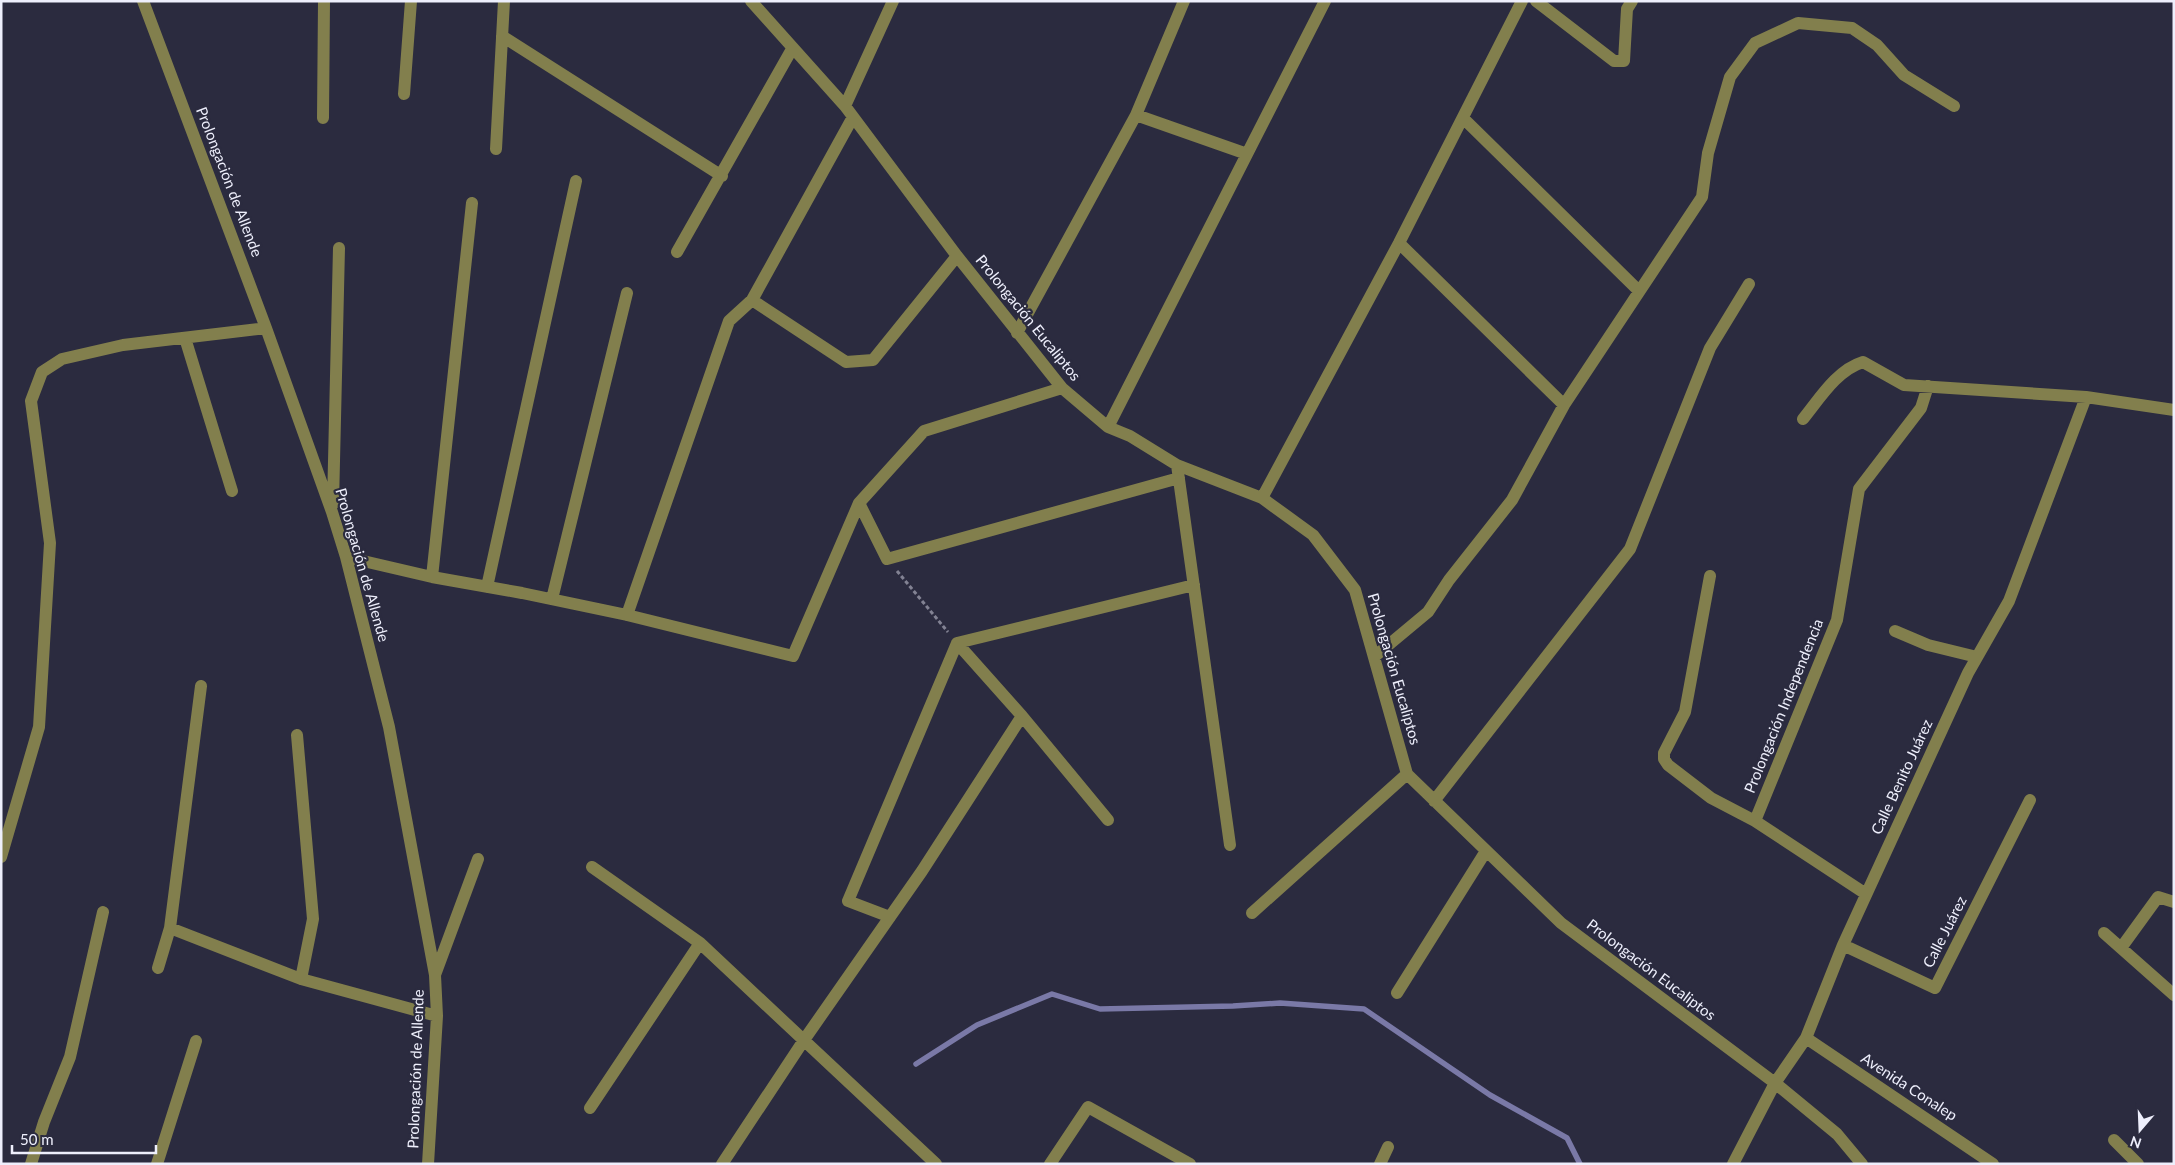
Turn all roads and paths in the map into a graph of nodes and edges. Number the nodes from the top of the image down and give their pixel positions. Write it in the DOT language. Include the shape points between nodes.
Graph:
graph roads {
  1 [pos="144,1"];
  2 [pos="324,1"];
  3 [pos="411,1"];
  4 [pos="504,1"];
  5 [pos="751,1"];
  6 [pos="893,1"];
  7 [pos="1184,1"];
  8 [pos="1325,1"];
  9 [pos="1522,1"];
  10 [pos="1536,1"];
  11 [pos="1632,1"];
  12 [pos="502,36"];
  13 [pos="792,49"];
  14 [pos="404,94"];
  15 [pos="1954,106"];
  16 [pos="849,111"];
  17 [pos="1136,115"];
  18 [pos="323,118"];
  19 [pos="1464,118"];
  20 [pos="496,149"];
  21 [pos="1247,154"];
  22 [pos="722,176"];
  23 [pos="576,182"];
  24 [pos="472,203"];
  25 [pos="1399,243"];
  26 [pos="339,248"];
  27 [pos="678,252"];
  28 [pos="957,256"];
  29 [pos="1749,284"];
  30 [pos="1639,291"];
  31 [pos="627,293"];
  32 [pos="752,300"];
  33 [pos="266,328"];
  34 [pos="1017,333"];
  35 [pos="186,338"];
  36 [pos="1928,386"];
  37 [pos="1062,388"];
  38 [pos="2086,397"];
  39 [pos="1564,405"];
  40 [pos="2174,410"];
  41 [pos="1803,418"];
  42 [pos="1108,427"];
  43 [pos="1178,472"];
  44 [pos="232,491"];
  45 [pos="1262,498"];
  46 [pos="859,502"];
  47 [pos="332,512"];
  48 [pos="346,557"];
  49 [pos="887,559"];
  50 [pos="1710,576"];
  51 [pos="432,577"];
  52 [pos="1194,586"];
  53 [pos="487,587"];
  54 [pos="552,599"];
  55 [pos="627,614"];
  56 [pos="1895,631"];
  57 [pos="958,643"];
  58 [pos="1374,657"];
  59 [pos="1977,657"];
  60 [pos="201,686"];
  61 [pos="1022,716"];
  62 [pos="296,734"];
  63 [pos="1407,774"];
  64 [pos="2030,800"];
  65 [pos="1434,801"];
  66 [pos="1108,820"];
  67 [pos="1755,821"];
  68 [pos="1230,844"];
  69 [pos="1486,851"];
  70 [pos="1,856"];
  71 [pos="478,859"];
  72 [pos="592,867"];
  73 [pos="1866,894"];
  74 [pos="2174,902"];
  75 [pos="104,912"];
  76 [pos="1252,913"];
  77 [pos="890,917"];
  78 [pos="170,928"];
  79 [pos="2104,933"];
  80 [pos="700,943"];
  81 [pos="1843,944"];
  82 [pos="2121,948"];
  83 [pos="158,968"];
  84 [pos="435,975"];
  85 [pos="301,979"];
  86 [pos="1397,993"];
  87 [pos="2174,995"];
  88 [pos="437,1016"];
  89 [pos="1806,1038"];
  90 [pos="804,1040"];
  91 [pos="196,1041"];
  92 [pos="1775,1083"];
  93 [pos="590,1108"];
  94 [pos="2114,1140"];
  95 [pos="1388,1147"];
  96 [pos="31,1164"];
  97 [pos="157,1164"];
  98 [pos="428,1164"];
  99 [pos="722,1164"];
  100 [pos="936,1164"];
  101 [pos="1050,1164"];
  102 [pos="1190,1164"];
  103 [pos="1380,1164"];
  104 [pos="1734,1164"];
  105 [pos="1862,1164"];
  106 [pos="1993,1164"];
  107 [pos="2138,1164"];
  1 -- 33 [label="street, Prolongación de Allende"];
  2 -- 18 [label="street"];
  3 -- 14 [label="street"];
  4 -- 12 [label="street"];
  5 -- 13 [label="street, Prolongación Eucaliptos"];
  6 -- 16 [label="street"];
  7 -- 17 [label="street"];
  8 -- 21 [label="street"];
  9 -- 19 [label="street"];
  10 -- 11 [label="street" via="1614,61 1624,61 1627,9"];
  12 -- 20 [label="street"];
  12 -- 22 [label="street"];
  13 -- 16 [label="street, Prolongación Eucaliptos"];
  13 -- 22 [label="street"];
  15 -- 30 [label="street" via="1904,75 1877,45 1852,28 1798,23 1755,42 1730,77 1708,153 1702,197"];
  16 -- 28 [label="street, Prolongación Eucaliptos"];
  16 -- 32 [label="street"];
  17 -- 21 [label="street"];
  17 -- 34 [label="street"];
  19 -- 25 [label="street"];
  19 -- 30 [label="street"];
  21 -- 42 [label="street"];
  22 -- 27 [label="street"];
  23 -- 53 [label="street"];
  24 -- 51 [label="street"];
  25 -- 39 [label="street"];
  25 -- 45 [label="street"];
  26 -- 47 [label="street"];
  28 -- 32 [label="street" via="874,360 846,362"];
  28 -- 34 [label="street, Prolongación Eucaliptos"];
  29 -- 65 [label="street" via="1710,348 1630,549"];
  30 -- 39 [label="street"];
  31 -- 54 [label="street"];
  32 -- 55 [label="street" via="729,321"];
  33 -- 35 [label="street"];
  33 -- 47 [label="street, Prolongación de Allende"];
  34 -- 37 [label="street, Prolongación Eucaliptos"];
  35 -- 44 [label="street"];
  35 -- 70 [label="street" via="123,345 62,359 42,372 31,402 50,543 39,727"];
  36 -- 38 [label="street"];
  36 -- 41 [label="street" via="1904,385 1863,362 1850,366"];
  36 -- 67 [label="street, Prolongación Independencia" via="1921,408 1859,489 1837,620"];
  37 -- 42 [label="street, Prolongación Eucaliptos"];
  37 -- 46 [label="street" via="924,431"];
  38 -- 40 [label="street"];
  38 -- 59 [label="street, Calle Benito Juárez" via="2009,601"];
  39 -- 58 [label="street" via="1512,500 1428,612"];
  42 -- 43 [label="street, Prolongación Eucaliptos" via="1130,436"];
  43 -- 45 [label="street, Prolongación Eucaliptos"];
  43 -- 49 [label="street"];
  43 -- 52 [label="street"];
  45 -- 58 [label="street, Prolongación Eucaliptos" via="1313,535 1355,590"];
  46 -- 49 [label="street"];
  46 -- 55 [label="street" via="793,656"];
  47 -- 48 [label="street, Prolongación de Allende"];
  48 -- 51 [label="street"];
  48 -- 84 [label="street, Prolongación de Allende" via="389,728"];
  49 -- 57 [label="path"];
  50 -- 67 [label="street" via="1685,712 1664,759 1711,798"];
  51 -- 53 [label="street"];
  52 -- 57 [label="street"];
  52 -- 68 [label="street"];
  53 -- 54 [label="street"];
  54 -- 55 [label="street"];
  56 -- 59 [label="street" via="1928,645"];
  57 -- 61 [label="street"];
  57 -- 77 [label="street" via="848,900"];
  58 -- 63 [label="street, Prolongación Eucaliptos"];
  59 -- 73 [label="street, Calle Benito Juárez"];
  60 -- 78 [label="street"];
  61 -- 66 [label="street"];
  61 -- 77 [label="street"];
  62 -- 85 [label="street" via="313,919"];
  63 -- 65 [label="street, Prolongación Eucaliptos"];
  63 -- 76 [label="street"];
  64 -- 81 [label="street, Calle Juárez" via="1935,988"];
  65 -- 69 [label="street, Prolongación Eucaliptos"];
  67 -- 73 [label="street"];
  69 -- 86 [label="street"];
  69 -- 92 [label="street, Prolongación Eucaliptos" via="1561,923"];
  71 -- 84 [label="street"];
  72 -- 80 [label="street"];
  73 -- 81 [label="street, Calle Benito Juárez"];
  74 -- 82 [label="street" via="2158,897"];
  75 -- 96 [label="street" via="70,1057"];
  77 -- 90 [label="street"];
  78 -- 83 [label="street"];
  78 -- 85 [label="street"];
  79 -- 82 [label="street"];
  80 -- 90 [label="street"];
  80 -- 93 [label="street"];
  81 -- 89 [label="street, Calle Benito Juárez"];
  82 -- 87 [label="street"];
  84 -- 88 [label="street, Prolongación de Allende"];
  85 -- 88 [label="street"];
  88 -- 98 [label="street, Prolongación de Allende"];
  89 -- 92 [label="street, Calle Benito Juárez"];
  89 -- 106 [label="street, Avenida Conalep"];
  90 -- 99 [label="street"];
  90 -- 100 [label="street"];
  91 -- 97 [label="street"];
  92 -- 104 [label="street, Calle Benito Juárez"];
  92 -- 105 [label="street, Prolongación Eucaliptos" via="1837,1134"];
  94 -- 107 [label="street"];
  95 -- 103 [label="street"];
  101 -- 102 [label="street" via="1088,1106"];
}
